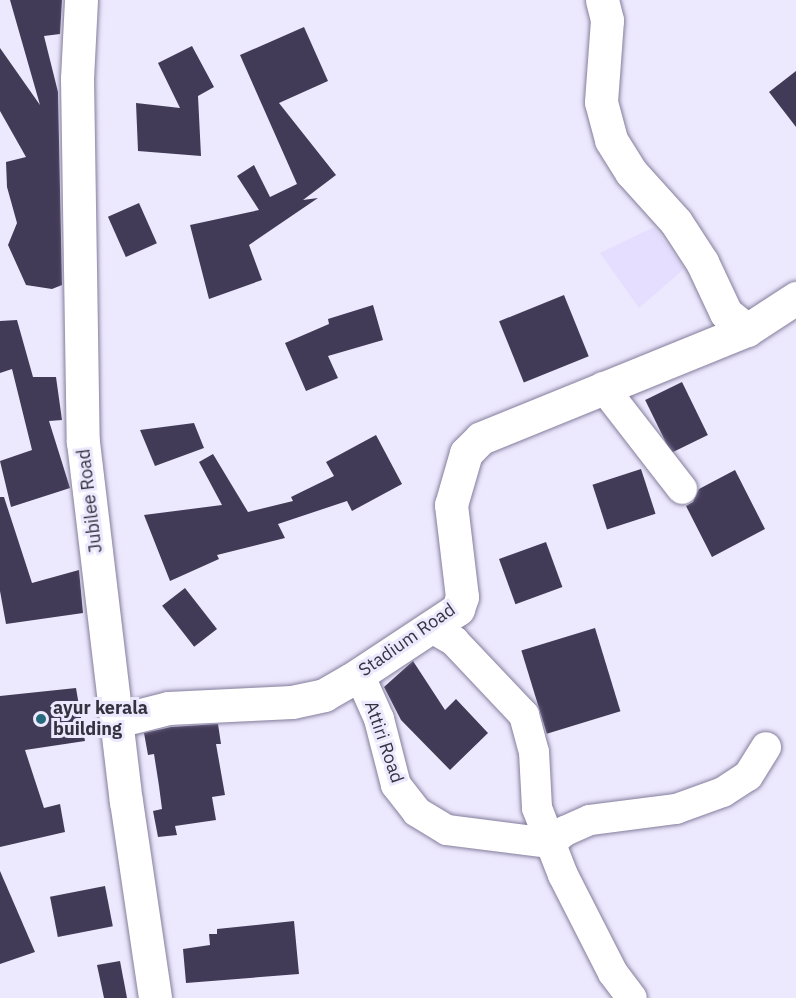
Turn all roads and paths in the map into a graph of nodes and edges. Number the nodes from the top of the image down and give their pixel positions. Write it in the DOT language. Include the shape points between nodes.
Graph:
graph roads {
  1 [pos="81,0"];
  2 [pos="602,0"];
  3 [pos="796,298"];
  4 [pos="747,330"];
  5 [pos="603,387"];
  6 [pos="682,489"];
  7 [pos="430,627"];
  8 [pos="359,674"];
  9 [pos="117,721"];
  10 [pos="766,747"];
  11 [pos="550,843"];
  12 [pos="155,998"];
  13 [pos="632,998"];
  1 -- 9 [label="street, Jubilee Road" via="77,78 83,442"];
  2 -- 4 [label="street" via="607,20 601,102 611,140 632,172 676,222 702,262 726,313"];
  3 -- 4 [label="street, Stadium Road"];
  4 -- 5 [label="street, Stadium Road"];
  5 -- 6 [label="street"];
  5 -- 7 [label="street, Stadium Road" via="481,438 466,453 451,505 462,597 458,609"];
  7 -- 8 [label="street, Stadium Road"];
  7 -- 11 [label="street" via="454,641 524,716 534,752 537,808"];
  8 -- 9 [label="street, Stadium Road" via="324,695 292,702 168,708"];
  8 -- 11 [label="street, Attiri Road" via="379,719 390,771 417,812 447,830"];
  9 -- 12 [label="street, Jubilee Road"];
  10 -- 11 [label="street" via="748,776 723,792 676,808 590,820"];
  11 -- 13 [label="street" via="591,931"];
}
